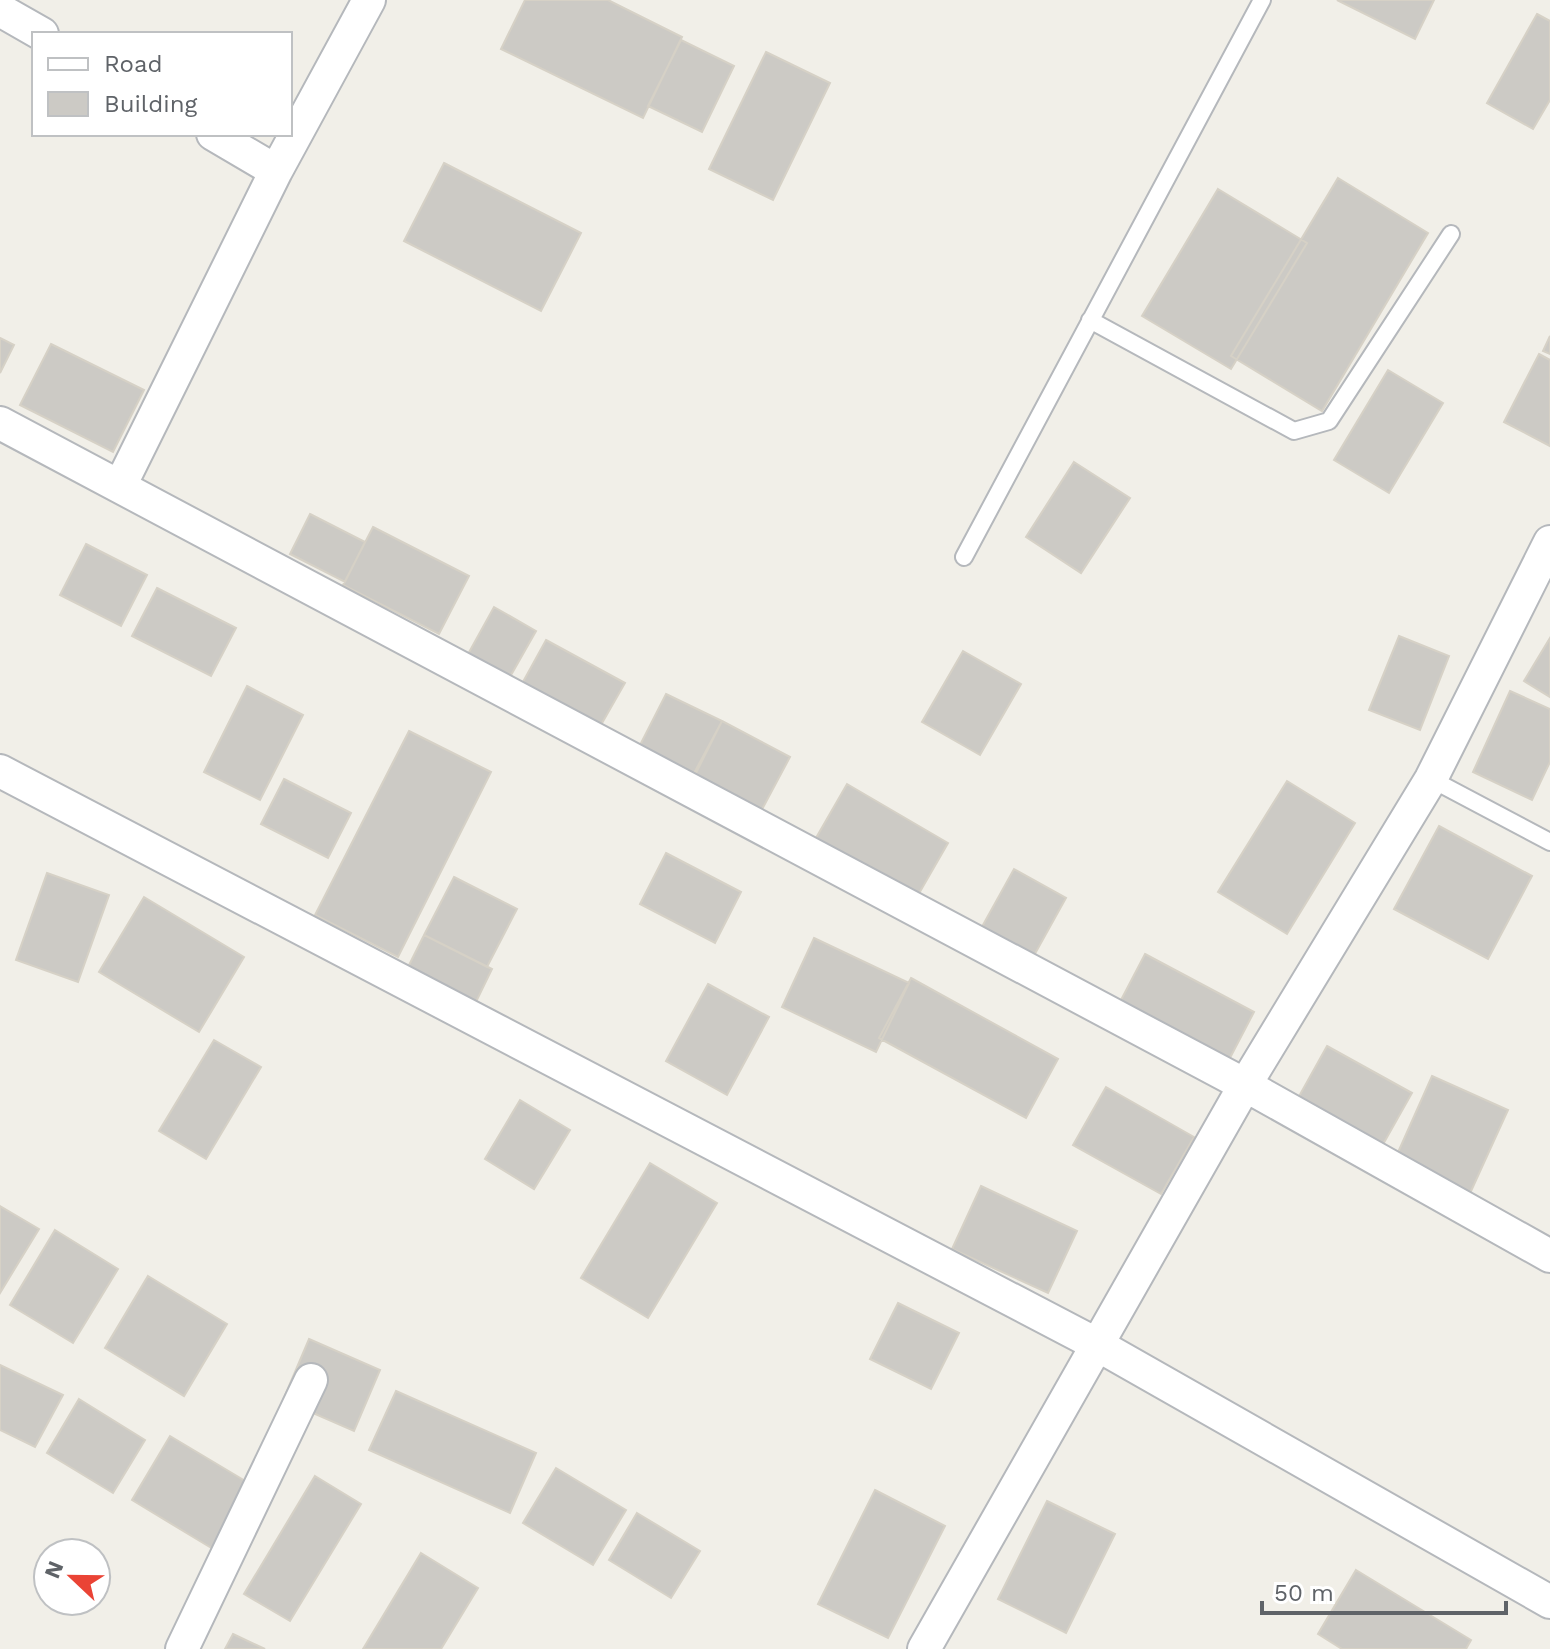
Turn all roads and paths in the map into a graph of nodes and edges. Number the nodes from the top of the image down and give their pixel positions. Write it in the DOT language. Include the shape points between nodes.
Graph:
graph roads {
  1 [pos="369,0"];
  2 [pos="1262,0"];
  3 [pos="0,10"];
  4 [pos="38,32"];
  5 [pos="216,136"];
  6 [pos="276,171"];
  7 [pos="1451,234"];
  8 [pos="1090,320"];
  9 [pos="0,423"];
  10 [pos="120,486"];
  11 [pos="1550,542"];
  12 [pos="964,557"];
  13 [pos="0,771"];
  14 [pos="1431,779"];
  15 [pos="1550,842"];
  16 [pos="1245,1085"];
  17 [pos="1550,1256"];
  18 [pos="1096,1344"];
  19 [pos="311,1380"];
  20 [pos="1550,1602"];
  21 [pos="182,1649"];
  22 [pos="924,1649"];
  1 -- 6 [label="street"];
  2 -- 8 [label="lane"];
  3 -- 4 [label="street"];
  5 -- 6 [label="street"];
  6 -- 10 [label="street"];
  7 -- 8 [label="lane" via="1329,421 1294,431"];
  8 -- 12 [label="lane"];
  9 -- 10 [label="street"];
  10 -- 16 [label="street"];
  11 -- 14 [label="street"];
  13 -- 18 [label="street"];
  14 -- 15 [label="lane"];
  14 -- 16 [label="street"];
  16 -- 17 [label="street"];
  16 -- 18 [label="street"];
  18 -- 20 [label="street"];
  18 -- 22 [label="street"];
  19 -- 21 [label="street"];
}
